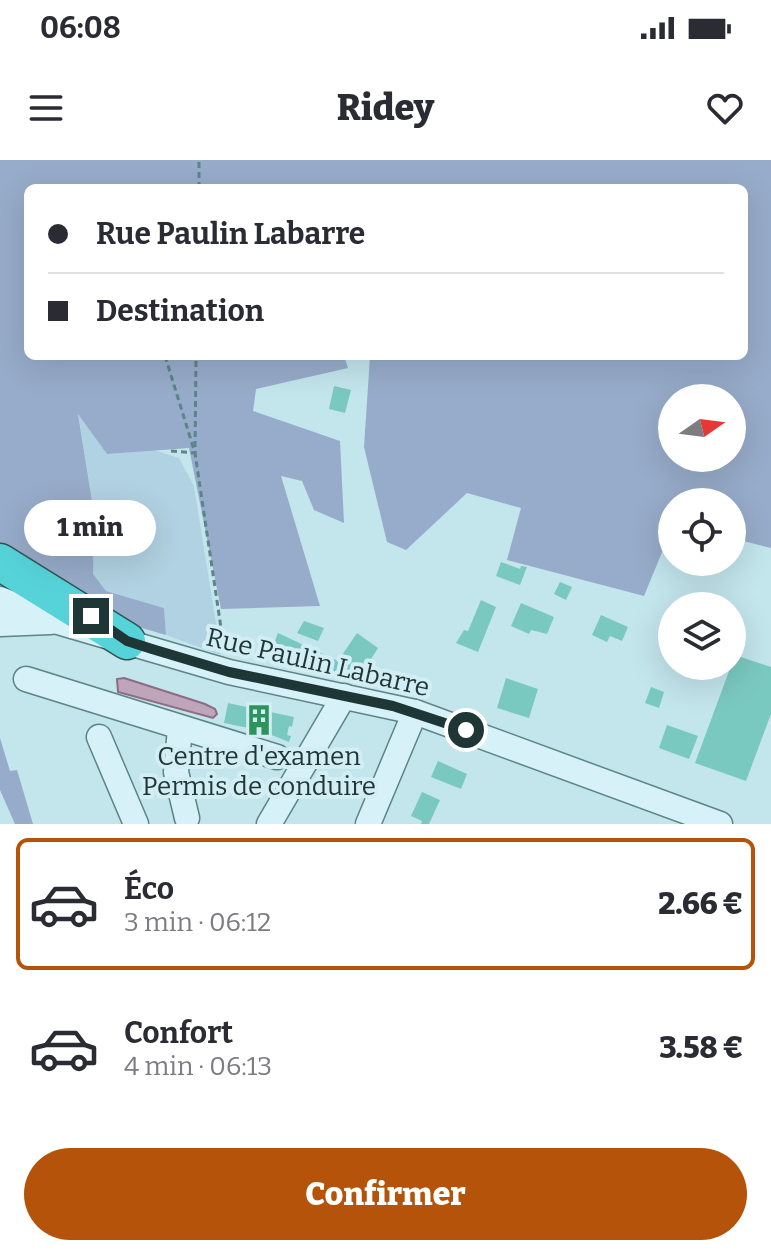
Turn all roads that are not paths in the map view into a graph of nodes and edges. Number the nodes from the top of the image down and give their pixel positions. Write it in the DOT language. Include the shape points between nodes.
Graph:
graph roads {
  1 [pos="0,562"];
  2 [pos="0,599"];
  3 [pos="58,622"];
  4 [pos="0,624"];
  5 [pos="127,641"];
  6 [pos="26,679"];
  7 [pos="344,696"];
  8 [pos="408,710"];
  9 [pos="180,729"];
  10 [pos="99,737"];
  11 [pos="277,757"];
  12 [pos="362,815"];
  13 [pos="181,822"];
  14 [pos="136,824"];
  15 [pos="269,824"];
  16 [pos="720,824"];
  1 -- 5 [label="highway"];
  2 -- 3 [label="street"];
  3 -- 4 [label="street"];
  3 -- 5 [label="street, Rue Paulin Labarre"];
  5 -- 7 [label="street, Rue Paulin Labarre" via="229,672"];
  6 -- 9 [label="street"];
  7 -- 8 [label="street, Rue Paulin Labarre"];
  7 -- 15 [label="street"];
  8 -- 12 [label="street"];
  8 -- 16 [label="street, Rue Paulin Labarre"];
  9 -- 11 [label="street"];
  9 -- 13 [label="street" via="176,772"];
  10 -- 14 [label="street"];
}
